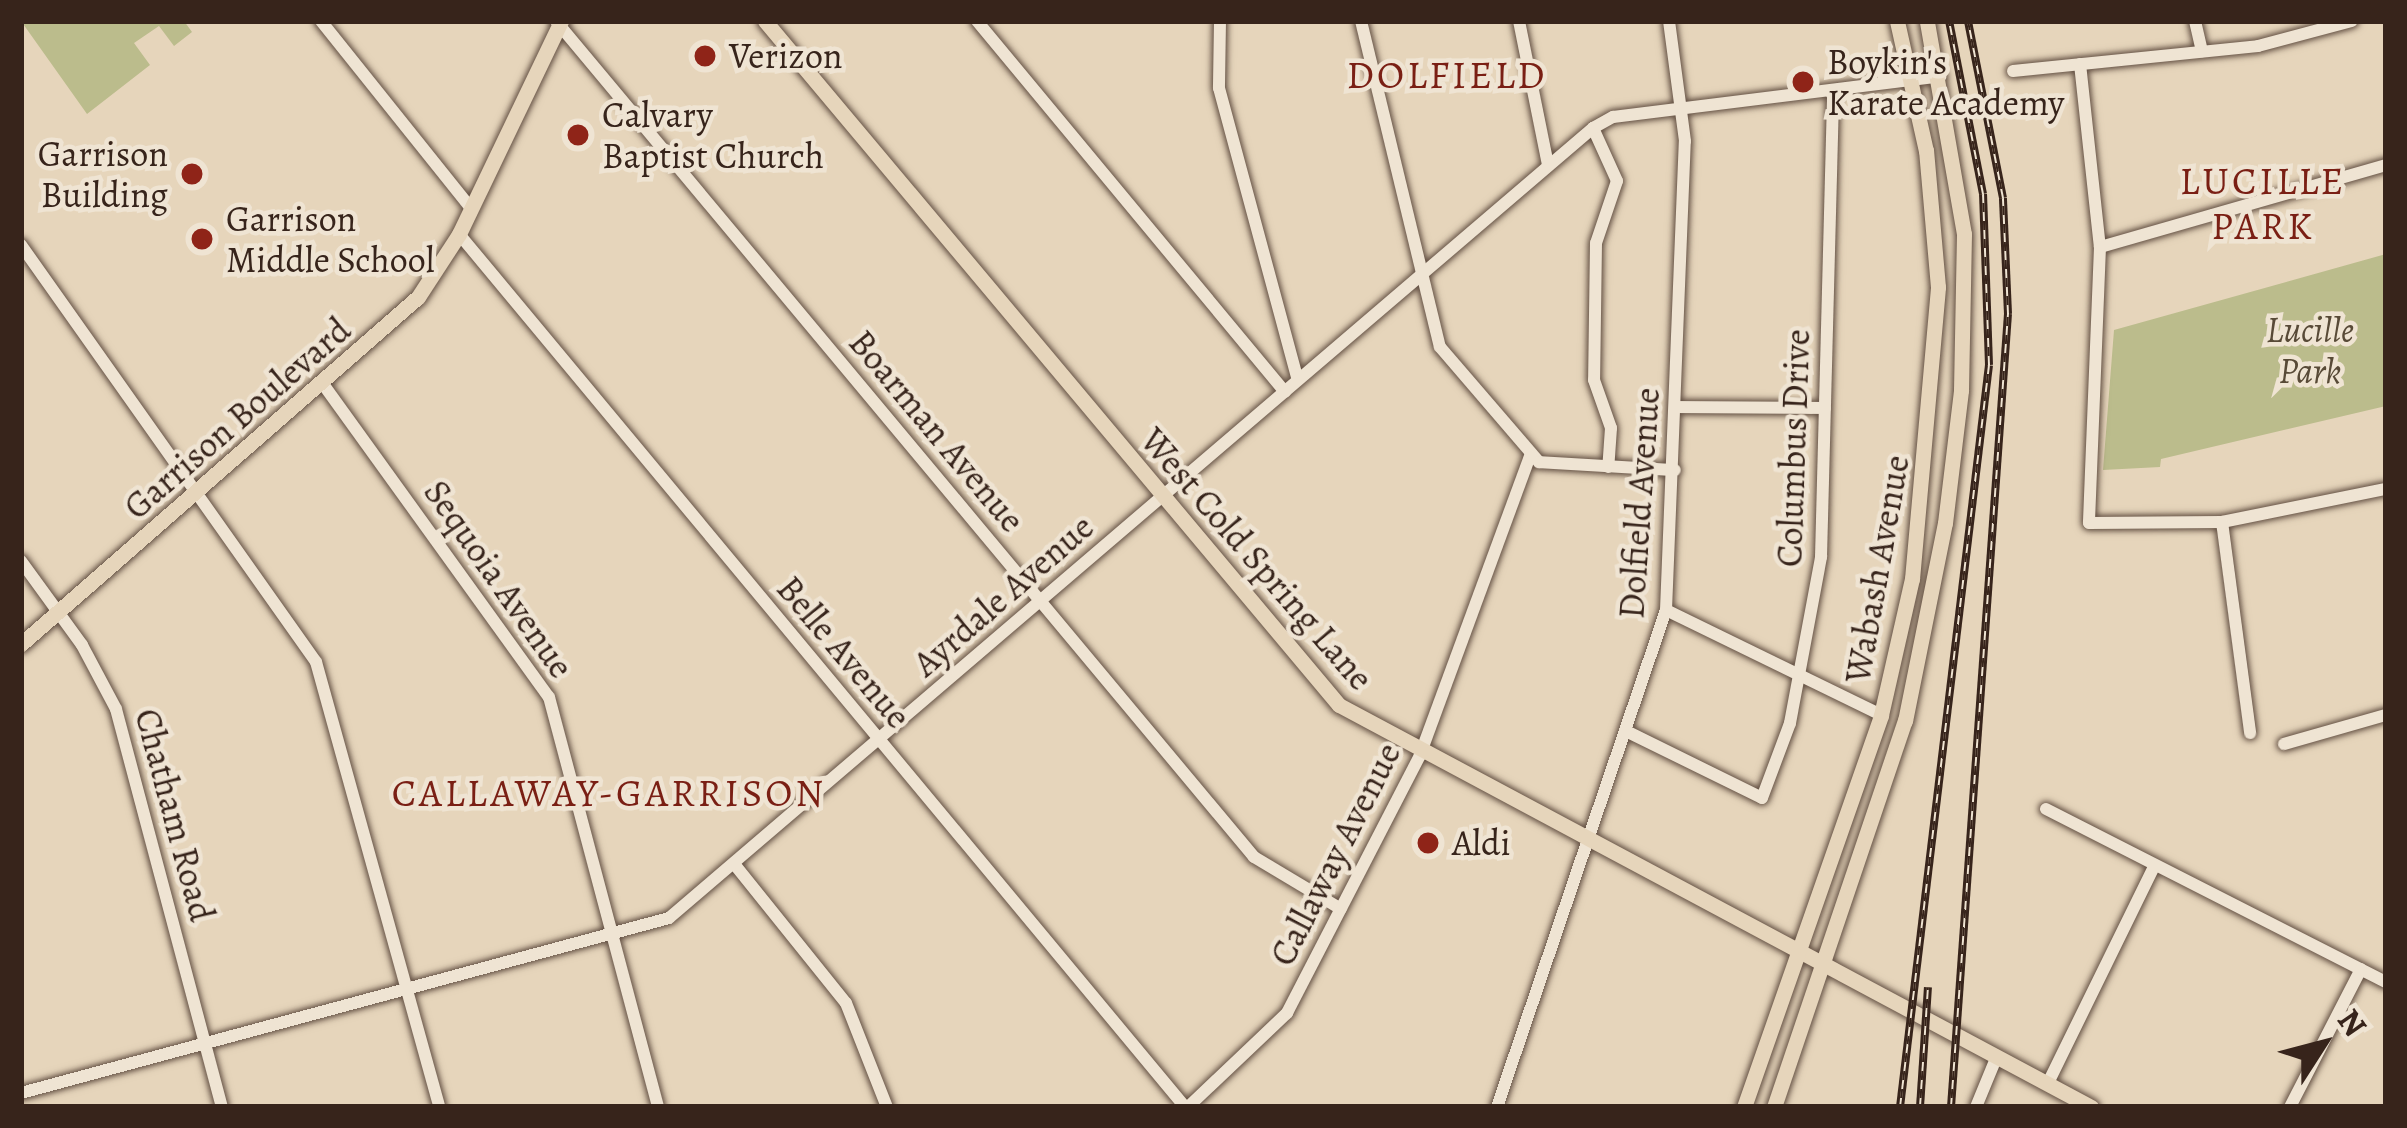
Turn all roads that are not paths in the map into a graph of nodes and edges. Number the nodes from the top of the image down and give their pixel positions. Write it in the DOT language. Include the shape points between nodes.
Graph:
graph roads {
  1 [pos="321,21"];
  2 [pos="766,21"];
  3 [pos="977,21"];
  4 [pos="1220,21"];
  5 [pos="1361,21"];
  6 [pos="1519,21"];
  7 [pos="1669,21"];
  8 [pos="1898,21"];
  9 [pos="1927,21"];
  10 [pos="2195,21"];
  11 [pos="2352,21"];
  12 [pos="559,22"];
  13 [pos="2202,51"];
  14 [pos="2080,64"];
  15 [pos="2013,71"];
  16 [pos="1940,76"];
  17 [pos="1911,80"];
  18 [pos="1833,90"];
  19 [pos="1684,110"];
  20 [pos="1593,128"];
  21 [pos="1548,165"];
  22 [pos="2386,165"];
  23 [pos="472,208"];
  24 [pos="459,234"];
  25 [pos="21,245"];
  26 [pos="2100,247"];
  27 [pos="1418,278"];
  28 [pos="1298,380"];
  29 [pos="323,384"];
  30 [pos="1285,392"];
  31 [pos="1676,407"];
  32 [pos="1825,408"];
  33 [pos="1530,456"];
  34 [pos="1608,467"];
  35 [pos="1675,470"];
  36 [pos="2386,488"];
  37 [pos="199,491"];
  38 [pos="1162,498"];
  39 [pos="2222,522"];
  40 [pos="21,561"];
  41 [pos="1040,602"];
  42 [pos="1666,610"];
  43 [pos="58,612"];
  44 [pos="21,644"];
  45 [pos="1802,679"];
  46 [pos="1881,715"];
  47 [pos="2386,715"];
  48 [pos="1630,733"];
  49 [pos="2250,733"];
  50 [pos="879,741"];
  51 [pos="2284,744"];
  52 [pos="1420,755"];
  53 [pos="2046,809"];
  54 [pos="1592,844"];
  55 [pos="735,865"];
  56 [pos="2154,867"];
  57 [pos="1340,909"];
  58 [pos="614,936"];
  59 [pos="1798,952"];
  60 [pos="1822,965"];
  61 [pos="2361,969"];
  62 [pos="2386,982"];
  63 [pos="408,989"];
  64 [pos="205,1044"];
  65 [pos="1997,1056"];
  66 [pos="2048,1083"];
  67 [pos="21,1093"];
  68 [pos="222,1107"];
  69 [pos="439,1107"];
  70 [pos="658,1107"];
  71 [pos="887,1107"];
  72 [pos="1186,1107"];
  73 [pos="1497,1107"];
  74 [pos="1744,1107"];
  75 [pos="1774,1107"];
  76 [pos="1976,1107"];
  77 [pos="2091,1107"];
  78 [pos="2290,1107"];
  1 -- 23 [label="street"];
  2 -- 38 [label="main road, West Cold Spring Lane"];
  3 -- 30 [label="street"];
  4 -- 28 [label="street" via="1219,88"];
  5 -- 27 [label="street"];
  6 -- 21 [label="street"];
  7 -- 19 [label="street, Dolfield Avenue"];
  8 -- 17 [label="main road, Wabash Avenue"];
  9 -- 16 [label="main road, Wabash Avenue"];
  10 -- 13 [label="street"];
  11 -- 13 [label="street" via="2278,43"];
  12 -- 23 [label="main road, Garrison Boulevard"];
  12 -- 41 [label="street, Boarman Avenue"];
  13 -- 14 [label="street"];
  14 -- 15 [label="street"];
  14 -- 26 [label="street"];
  16 -- 17 [label="street, Ayrdale Avenue"];
  16 -- 60 [label="main road, Wabash Avenue" via="1960,191 1965,284 1945,523 1905,722"];
  17 -- 18 [label="street, Ayrdale Avenue"];
  17 -- 46 [label="main road, Wabash Avenue" via="1936,234 1937,334 1912,579"];
  18 -- 19 [label="street, Ayrdale Avenue"];
  18 -- 32 [label="street, Columbus Drive"];
  19 -- 20 [label="street, Ayrdale Avenue" via="1613,117"];
  19 -- 31 [label="street, Dolfield Avenue"];
  20 -- 21 [label="street, Ayrdale Avenue"];
  20 -- 34 [label="street" via="1617,181 1596,243 1594,380 1611,428"];
  21 -- 27 [label="street, Ayrdale Avenue"];
  22 -- 26 [label="street"];
  23 -- 24 [label="main road, Garrison Boulevard"];
  24 -- 29 [label="main road, Garrison Boulevard" via="418,297"];
  24 -- 50 [label="street, Belle Avenue"];
  25 -- 37 [label="street"];
  26 -- 39 [label="street" via="2089,524"];
  27 -- 28 [label="street, Ayrdale Avenue"];
  27 -- 33 [label="street" via="1440,347"];
  28 -- 30 [label="street, Ayrdale Avenue"];
  29 -- 37 [label="main road, Garrison Boulevard"];
  29 -- 58 [label="street, Sequoia Avenue" via="549,697"];
  30 -- 38 [label="street, Ayrdale Avenue"];
  31 -- 32 [label="street"];
  31 -- 35 [label="street, Dolfield Avenue"];
  32 -- 45 [label="street, Columbus Drive" via="1821,557"];
  33 -- 34 [label="street" via="1549,466"];
  33 -- 52 [label="street, Callaway Avenue"];
  34 -- 35 [label="street"];
  35 -- 42 [label="street, Dolfield Avenue"];
  36 -- 39 [label="street"];
  37 -- 43 [label="main road, Garrison Boulevard"];
  37 -- 63 [label="street" via="316,662"];
  38 -- 41 [label="street, Ayrdale Avenue"];
  38 -- 52 [label="main road, West Cold Spring Lane" via="1339,705"];
  39 -- 49 [label="street"];
  40 -- 43 [label="street, Chatham Road"];
  41 -- 50 [label="street, Ayrdale Avenue"];
  41 -- 57 [label="street, Boarman Avenue" via="1262,866"];
  42 -- 45 [label="street"];
  42 -- 48 [label="street, Dolfield Avenue"];
  43 -- 44 [label="main road, Garrison Boulevard"];
  43 -- 64 [label="street, Chatham Road" via="116,709"];
  45 -- 46 [label="street"];
  45 -- 48 [label="street, Columbus Drive" via="1762,798"];
  46 -- 59 [label="main road, Wabash Avenue"];
  47 -- 51 [label="street"];
  48 -- 54 [label="street, Dolfield Avenue"];
  50 -- 55 [label="street, Ayrdale Avenue"];
  50 -- 72 [label="street, Belle Avenue"];
  52 -- 54 [label="main road, West Cold Spring Lane"];
  52 -- 57 [label="street, Callaway Avenue"];
  53 -- 56 [label="street"];
  54 -- 59 [label="main road, West Cold Spring Lane"];
  54 -- 73 [label="street, Dolfield Avenue"];
  55 -- 58 [label="street, Ayrdale Avenue" via="669,918"];
  55 -- 71 [label="street" via="846,1003"];
  56 -- 61 [label="street"];
  56 -- 66 [label="street"];
  57 -- 72 [label="street, Callaway Avenue" via="1278,1026"];
  58 -- 63 [label="street, Ayrdale Avenue"];
  58 -- 70 [label="street, Sequoia Avenue"];
  59 -- 60 [label="main road, West Cold Spring Lane"];
  59 -- 74 [label="main road, Wabash Avenue"];
  60 -- 65 [label="main road, West Cold Spring Lane"];
  60 -- 75 [label="main road, Wabash Avenue"];
  61 -- 62 [label="street"];
  61 -- 78 [label="street"];
  63 -- 64 [label="street, Ayrdale Avenue"];
  63 -- 69 [label="street"];
  64 -- 67 [label="street, Ayrdale Avenue"];
  64 -- 68 [label="street, Chatham Road"];
  65 -- 66 [label="main road, West Cold Spring Lane"];
  65 -- 76 [label="street"];
  66 -- 77 [label="main road, West Cold Spring Lane"];
}
